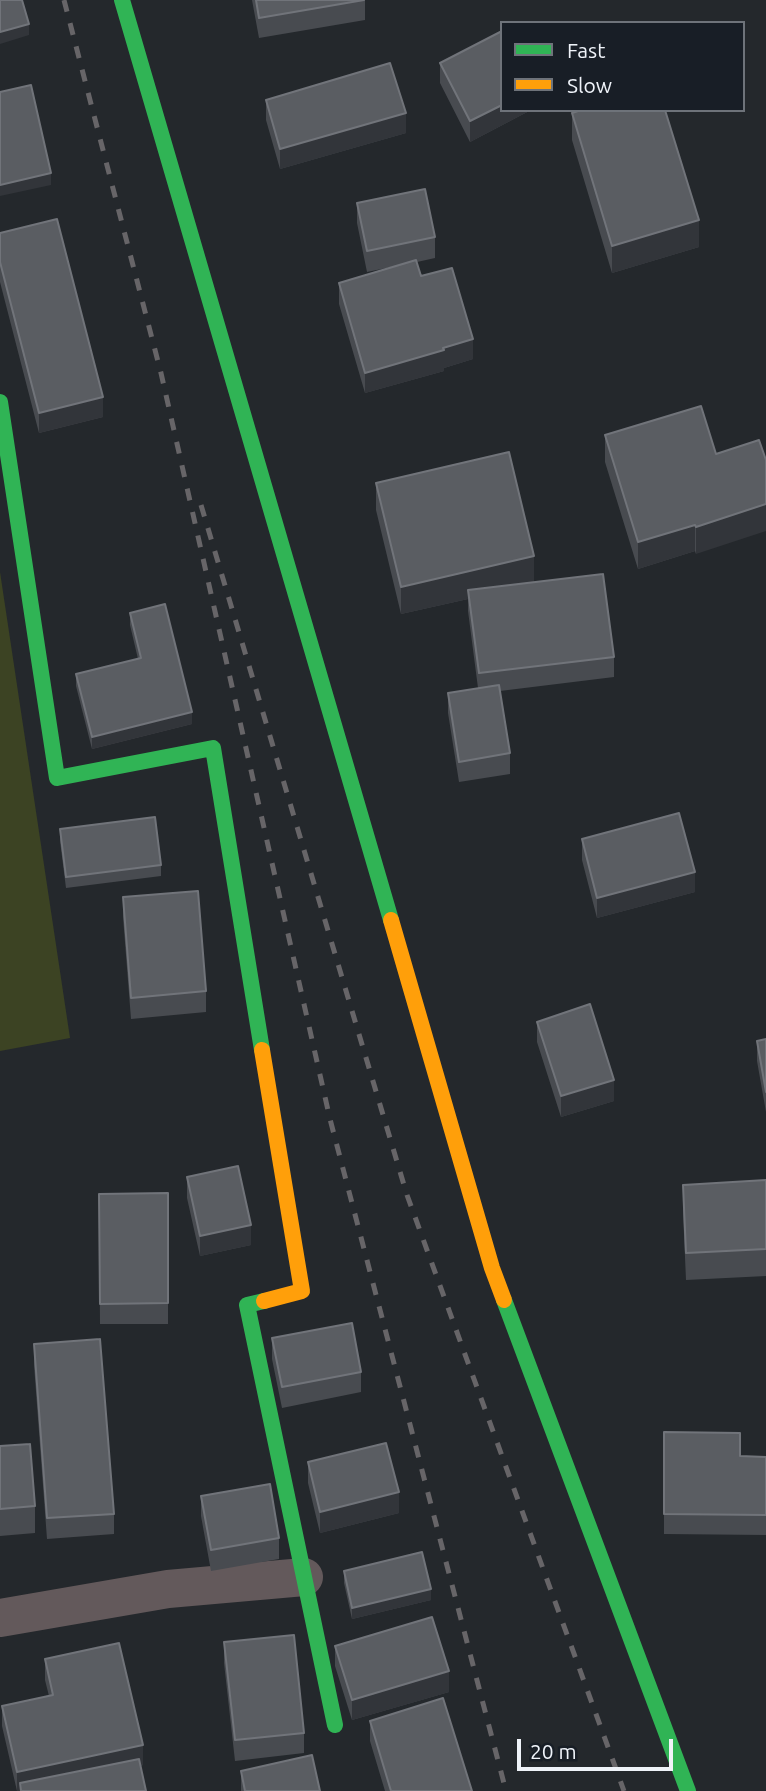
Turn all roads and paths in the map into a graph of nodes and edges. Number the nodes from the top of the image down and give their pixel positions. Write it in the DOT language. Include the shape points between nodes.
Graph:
graph roads {
  1 [pos="122,0"];
  2 [pos="0,402"];
  3 [pos="304,1577"];
  4 [pos="0,1618"];
  5 [pos="335,1725"];
  6 [pos="688,1791"];
  1 -- 6 [label="street" via="492,1268"];
  2 -- 3 [label="street" via="57,778 213,748 303,1291 247,1305"];
  3 -- 4 [label="street" via="167,1589"];
  3 -- 5 [label="street"];
}
